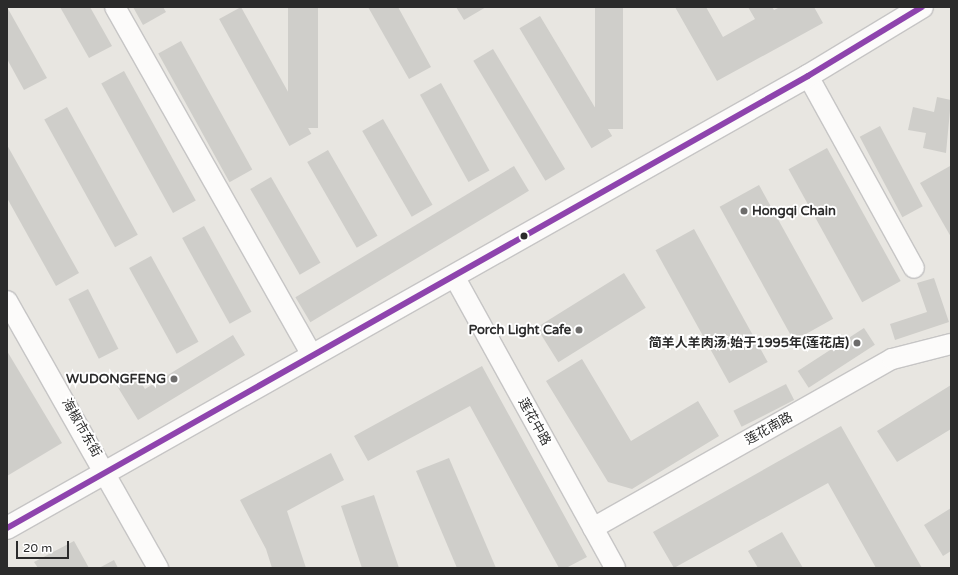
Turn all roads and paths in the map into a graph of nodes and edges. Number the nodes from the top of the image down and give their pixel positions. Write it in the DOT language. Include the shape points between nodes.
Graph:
graph roads {
  1 [pos="115,7"];
  2 [pos="922,7"];
  3 [pos="808,76"];
  4 [pos="914,268"];
  5 [pos="454,276"];
  6 [pos="7,301"];
  7 [pos="951,344"];
  8 [pos="312,355"];
  9 [pos="106,471"];
  10 [pos="7,528"];
  11 [pos="593,528"];
  12 [pos="158,568"];
  13 [pos="615,568"];
  1 -- 8 [label="street"];
  2 -- 3 [label="street"];
  3 -- 4 [label="street"];
  3 -- 5 [label="street"];
  5 -- 8 [label="street"];
  5 -- 11 [label="street, 莲花中路"];
  6 -- 9 [label="street, 海椒市东街"];
  7 -- 11 [label="street, 莲花南路" via="892,359"];
  8 -- 9 [label="street"];
  9 -- 10 [label="street"];
  9 -- 12 [label="street, 海椒市东街"];
  11 -- 13 [label="street, 莲花中路"];
}
